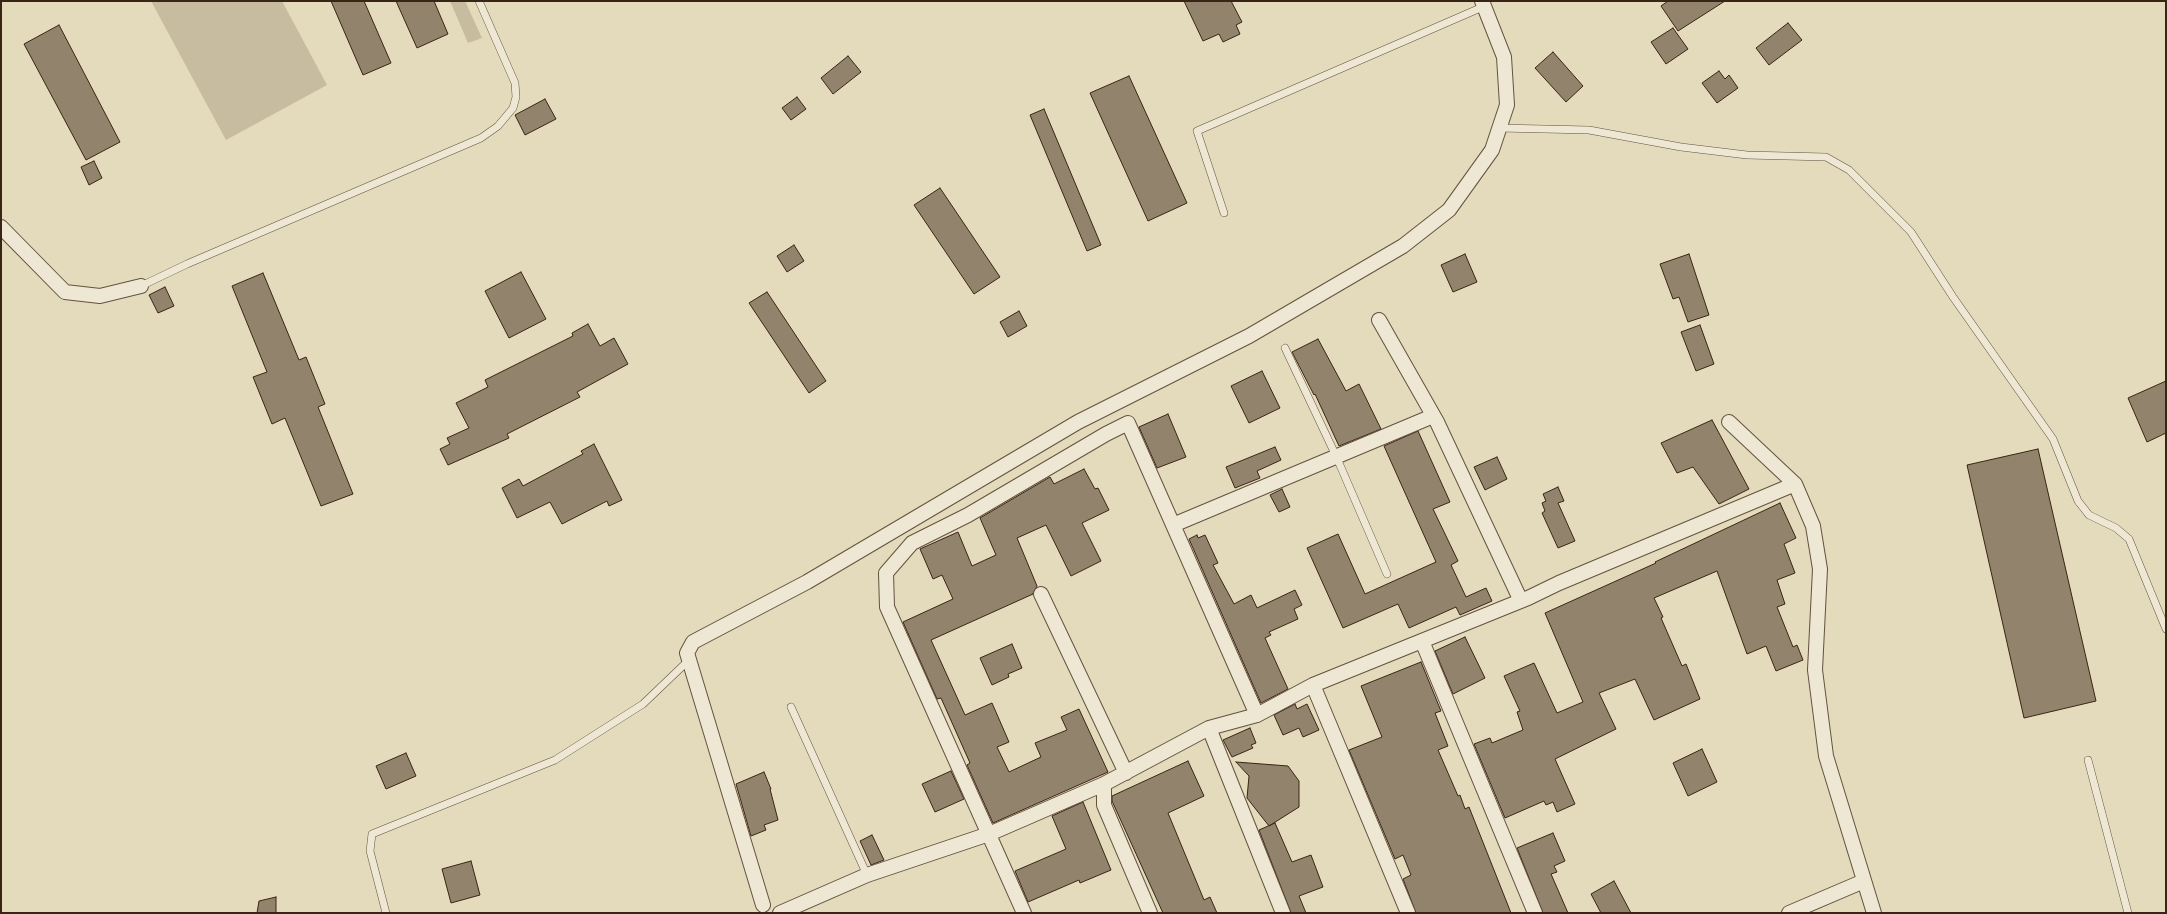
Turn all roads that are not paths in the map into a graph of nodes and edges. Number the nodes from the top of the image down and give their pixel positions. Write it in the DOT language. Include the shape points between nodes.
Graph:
graph roads {
  1 [pos="479,1"];
  2 [pos="1484,4"];
  3 [pos="1499,128"];
  4 [pos="1224,213"];
  5 [pos="1,227"];
  6 [pos="141,286"];
  7 [pos="1379,320"];
  8 [pos="1285,348"];
  9 [pos="1433,416"];
  10 [pos="1729,422"];
  11 [pos="1336,456"];
  12 [pos="1796,484"];
  13 [pos="1172,525"];
  14 [pos="1387,574"];
  15 [pos="1041,594"];
  16 [pos="1521,601"];
  17 [pos="2166,629"];
  18 [pos="1422,641"];
  19 [pos="689,660"];
  20 [pos="1313,685"];
  21 [pos="791,707"];
  22 [pos="1257,715"];
  23 [pos="1209,728"];
  24 [pos="2088,760"];
  25 [pos="1126,773"];
  26 [pos="1104,784"];
  27 [pos="989,834"];
  28 [pos="867,876"];
  29 [pos="1864,881"];
  30 [pos="764,905"];
  31 [pos="800,909"];
  32 [pos="386,913"];
  33 [pos="780,913"];
  34 [pos="1024,913"];
  35 [pos="1150,913"];
  36 [pos="1283,913"];
  37 [pos="1408,913"];
  38 [pos="1535,913"];
  39 [pos="1789,913"];
  40 [pos="1874,913"];
  41 [pos="2128,913"];
  1 -- 6 [label="lane" via="515,83 516,97 513,108 498,126 481,138"];
  2 -- 3 [label="street" via="1504,57 1507,105"];
  2 -- 4 [label="lane" via="1197,131"];
  3 -- 17 [label="lane" via="1588,130 1681,147 1747,155 1826,158 1850,170 1911,232 1953,297 2053,438 2078,501 2089,515 2116,528 2129,539"];
  3 -- 19 [label="street" via="1492,150 1449,210 1403,246 1249,336 1078,422 806,582 693,642 687,653"];
  5 -- 6 [label="street" via="65,292 100,296"];
  7 -- 9 [label="street"];
  8 -- 11 [label="lane"];
  9 -- 11 [label="street"];
  9 -- 16 [label="street"];
  10 -- 12 [label="street"];
  11 -- 13 [label="street"];
  11 -- 14 [label="lane"];
  12 -- 16 [label="street"];
  12 -- 29 [label="street" via="1813,526 1820,569 1815,670 1826,756"];
  13 -- 22 [label="street"];
  13 -- 27 [label="street" via="1128,423 968,515 912,543 886,573 887,607"];
  15 -- 25 [label="street"];
  16 -- 18 [label="street"];
  18 -- 20 [label="street"];
  18 -- 38 [label="street"];
  19 -- 30 [label="street"];
  19 -- 32 [label="lane" via="643,704 555,760 372,834 370,851"];
  20 -- 22 [label="street"];
  20 -- 37 [label="street"];
  21 -- 28 [label="lane"];
  22 -- 23 [label="street"];
  23 -- 25 [label="street"];
  23 -- 36 [label="street"];
  24 -- 41 [label="lane"];
  25 -- 26 [label="street"];
  26 -- 27 [label="street"];
  26 -- 35 [label="street" via="1104,805"];
  27 -- 28 [label="street"];
  27 -- 34 [label="street"];
  28 -- 31 [label="street"];
  29 -- 39 [label="street"];
  29 -- 40 [label="street"];
  31 -- 33 [label="street"];
}
